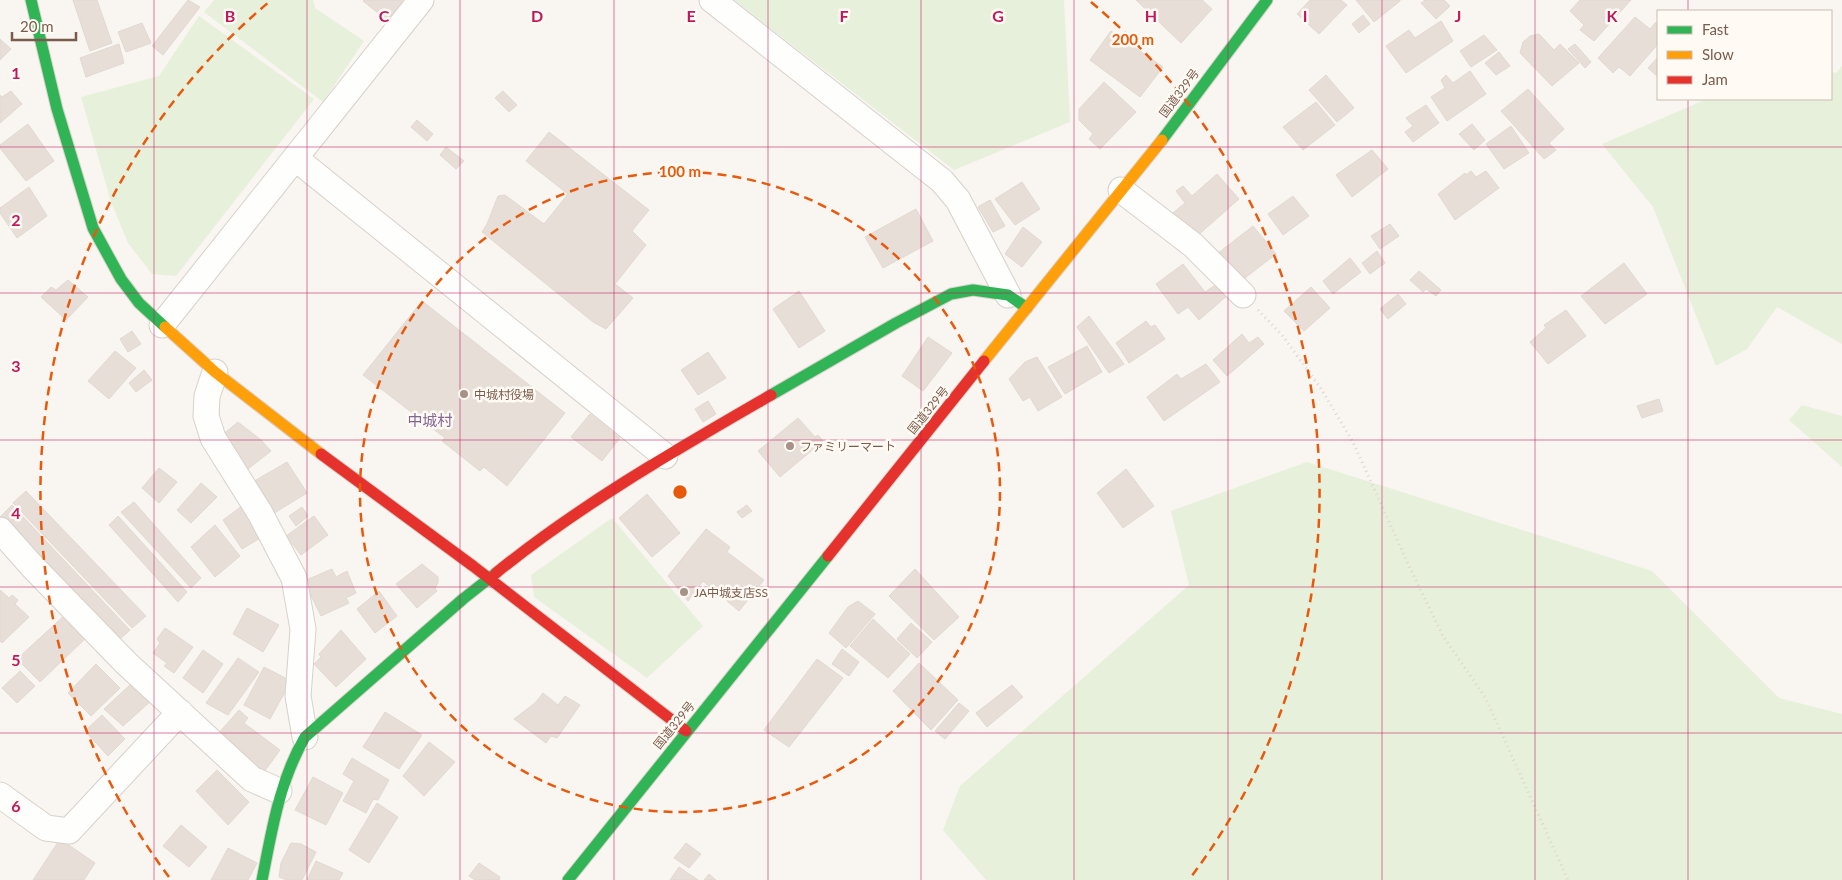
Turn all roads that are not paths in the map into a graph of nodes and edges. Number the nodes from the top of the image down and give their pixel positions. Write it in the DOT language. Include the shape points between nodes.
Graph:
graph roads {
  1 [pos="31,0"];
  2 [pos="421,0"];
  3 [pos="712,0"];
  4 [pos="1267,0"];
  5 [pos="295,158"];
  6 [pos="1121,190"];
  7 [pos="1243,295"];
  8 [pos="1017,302"];
  9 [pos="162,325"];
  10 [pos="215,372"];
  11 [pos="665,456"];
  12 [pos="0,530"];
  13 [pos="490,579"];
  14 [pos="180,712"];
  15 [pos="686,731"];
  16 [pos="305,737"];
  17 [pos="279,791"];
  18 [pos="0,795"];
  19 [pos="262,880"];
  20 [pos="568,880"];
  1 -- 9 [label="main road" via="57,109 94,228 121,279 139,303"];
  2 -- 5 [label="street"];
  3 -- 8 [label="street" via="942,181 958,200"];
  4 -- 6 [label="main road, 国道329号"];
  5 -- 9 [label="street"];
  5 -- 11 [label="street"];
  6 -- 7 [label="street" via="1193,245"];
  6 -- 8 [label="main road, 国道329号"];
  8 -- 11 [label="main road" via="973,290 951,294"];
  8 -- 15 [label="main road, 国道329号"];
  9 -- 10 [label="main road"];
  10 -- 13 [label="main road"];
  10 -- 16 [label="street" via="207,396 206,416 213,438 260,514 294,578 303,629 298,696"];
  11 -- 13 [label="main road" via="572,516"];
  12 -- 14 [label="street" via="126,663"];
  13 -- 15 [label="main road"];
  13 -- 16 [label="main road"];
  14 -- 17 [label="street" via="252,779"];
  14 -- 18 [label="street" via="68,831 46,828"];
  15 -- 20 [label="main road, 国道329号"];
  16 -- 17 [label="main road" via="293,755"];
  17 -- 19 [label="main road"];
}
